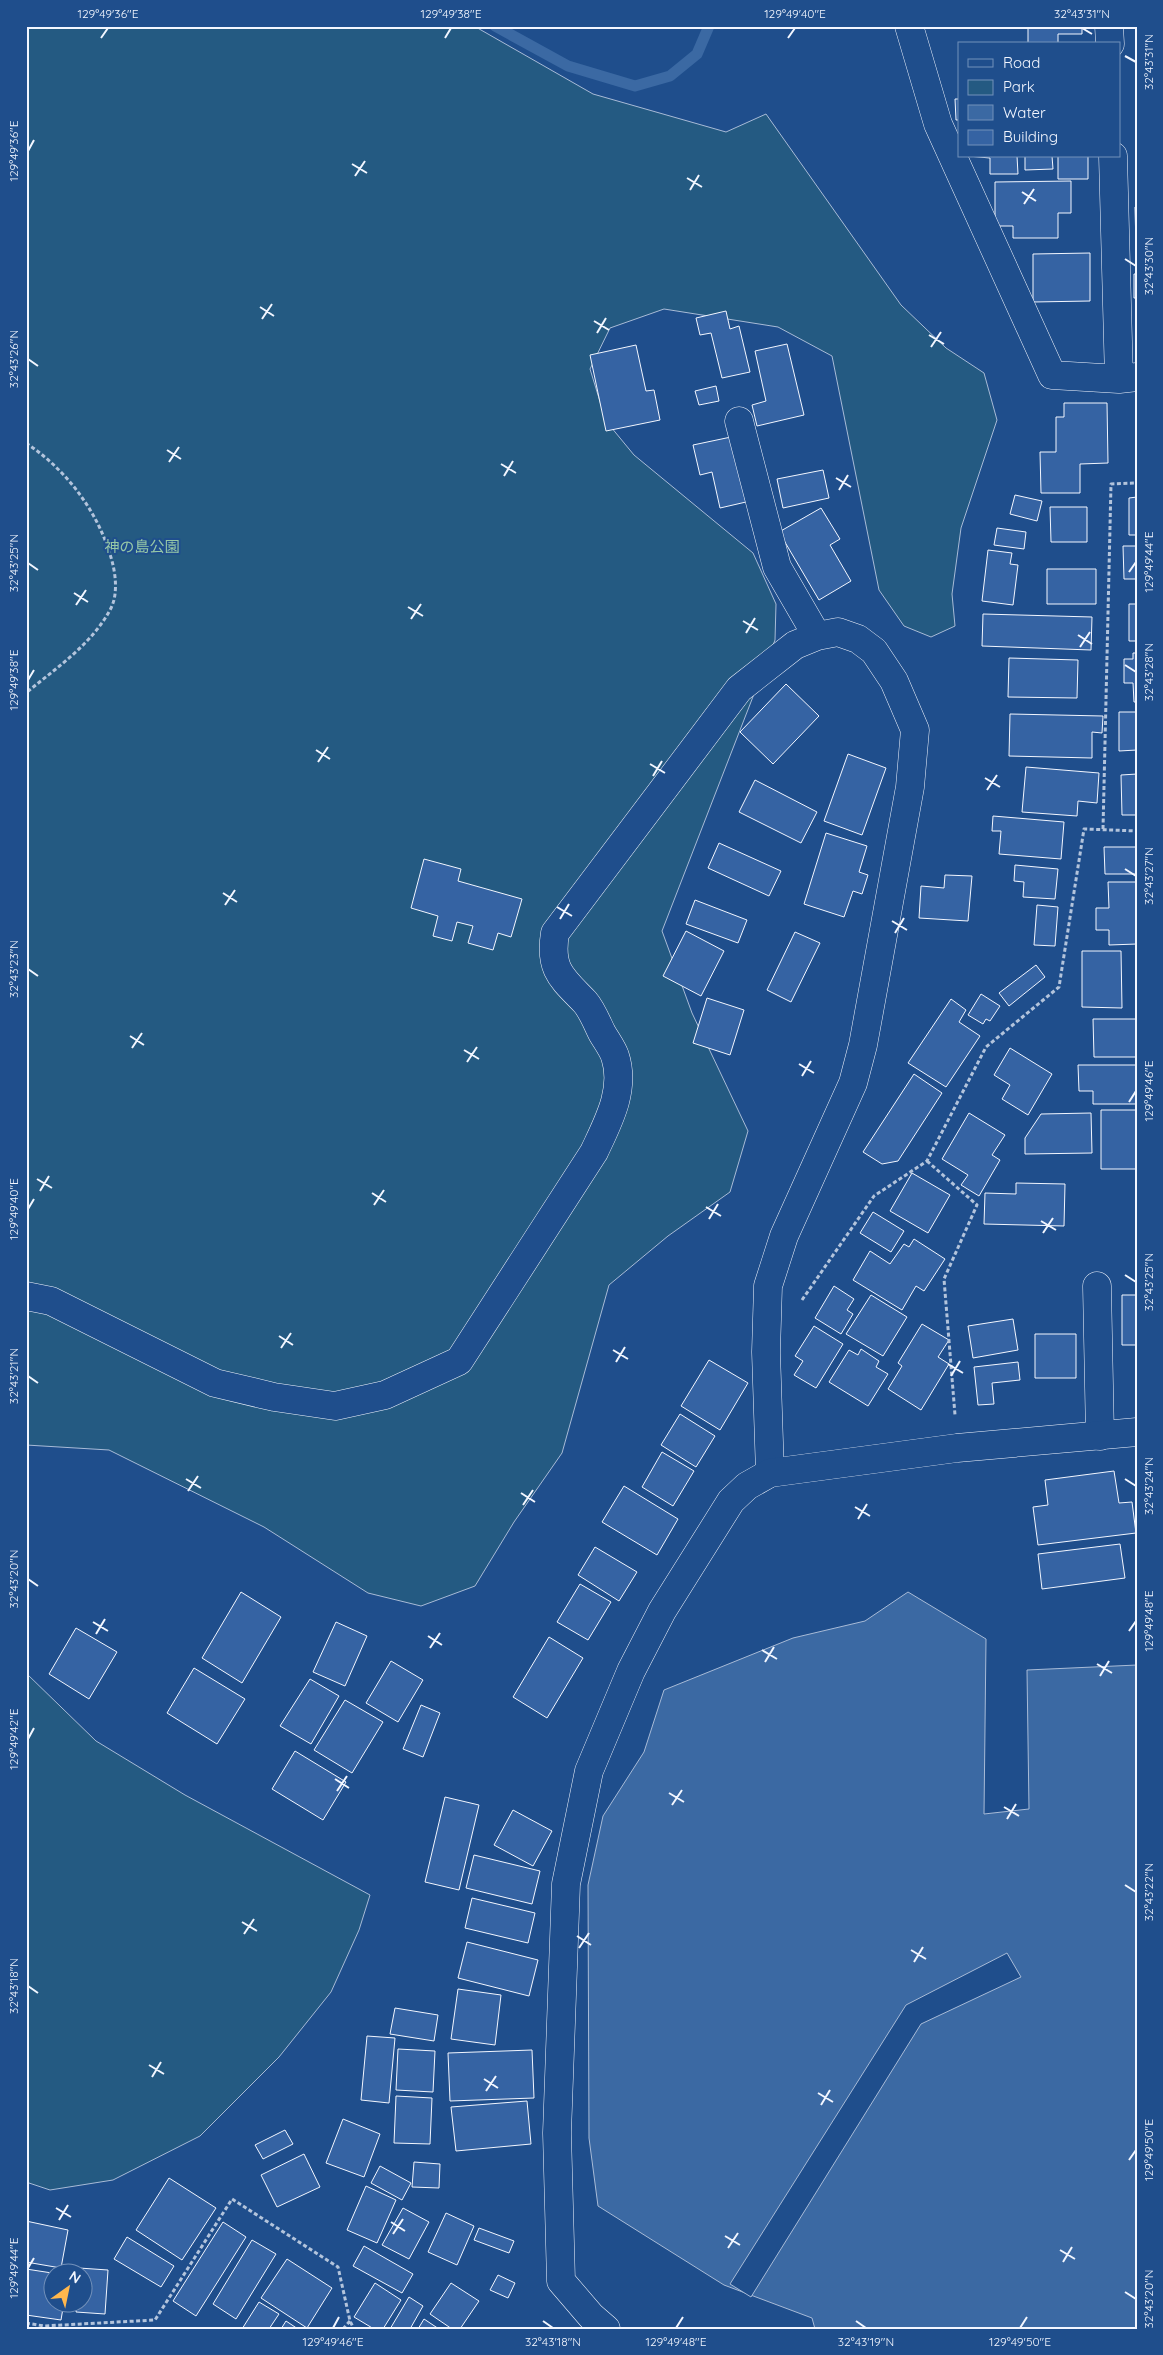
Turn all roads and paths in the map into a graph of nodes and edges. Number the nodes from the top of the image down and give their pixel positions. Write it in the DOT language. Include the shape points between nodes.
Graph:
graph roads {
  1 [pos="909,26"];
  2 [pos="1109,26"];
  3 [pos="1110,42"];
  4 [pos="1113,158"];
  5 [pos="1128,378"];
  6 [pos="739,422"];
  7 [pos="26,443"];
  8 [pos="1137,483"];
  9 [pos="817,636"];
  10 [pos="26,693"];
  11 [pos="1103,829"];
  12 [pos="1137,831"];
  13 [pos="927,1161"];
  14 [pos="1097,1286"];
  15 [pos="26,1296"];
  16 [pos="800,1302"];
  17 [pos="1137,1432"];
  18 [pos="1100,1436"];
  19 [pos="957,1448"];
  20 [pos="770,1473"];
  21 [pos="350,2321"];
  22 [pos="26,2323"];
  23 [pos="343,2329"];
  24 [pos="354,2329"];
  25 [pos="606,2329"];
  1 -- 5 [label="street" via="938,124 1052,375"];
  2 -- 3 [label="street"];
  4 -- 5 [label="street"];
  6 -- 9 [label="street" via="777,567"];
  7 -- 10 [label="path" via="68,479 88,505 106,540 115,574 111,609 87,642"];
  8 -- 11 [label="path" via="1111,484"];
  9 -- 15 [label="street" via="795,645 739,689 555,933 552,952 557,972 586,1003 615,1056 619,1088 610,1118 594,1152 459,1361 385,1394 336,1406 314,1403 216,1383 50,1301"];
  9 -- 20 [label="street" via="838,632 858,638 874,651 894,681 915,730 910,788 863,1045 853,1083 784,1236 768,1286 766,1352"];
  11 -- 12 [label="path"];
  11 -- 13 [label="path" via="1084,828 1059,987 986,1047"];
  13 -- 16 [label="path" via="874,1196"];
  13 -- 19 [label="path" via="977,1205 944,1279"];
  14 -- 18 [label="street"];
  17 -- 18 [label="street"];
  18 -- 19 [label="street"];
  19 -- 20 [label="street"];
  20 -- 25 [label="street" via="747,1486 731,1501 662,1611 631,1671 589,1771 566,1884 557,2133 561,2281"];
  21 -- 22 [label="path" via="338,2267 232,2199 155,2320 44,2326"];
  21 -- 23 [label="path"];
  21 -- 24 [label="path"];
}
